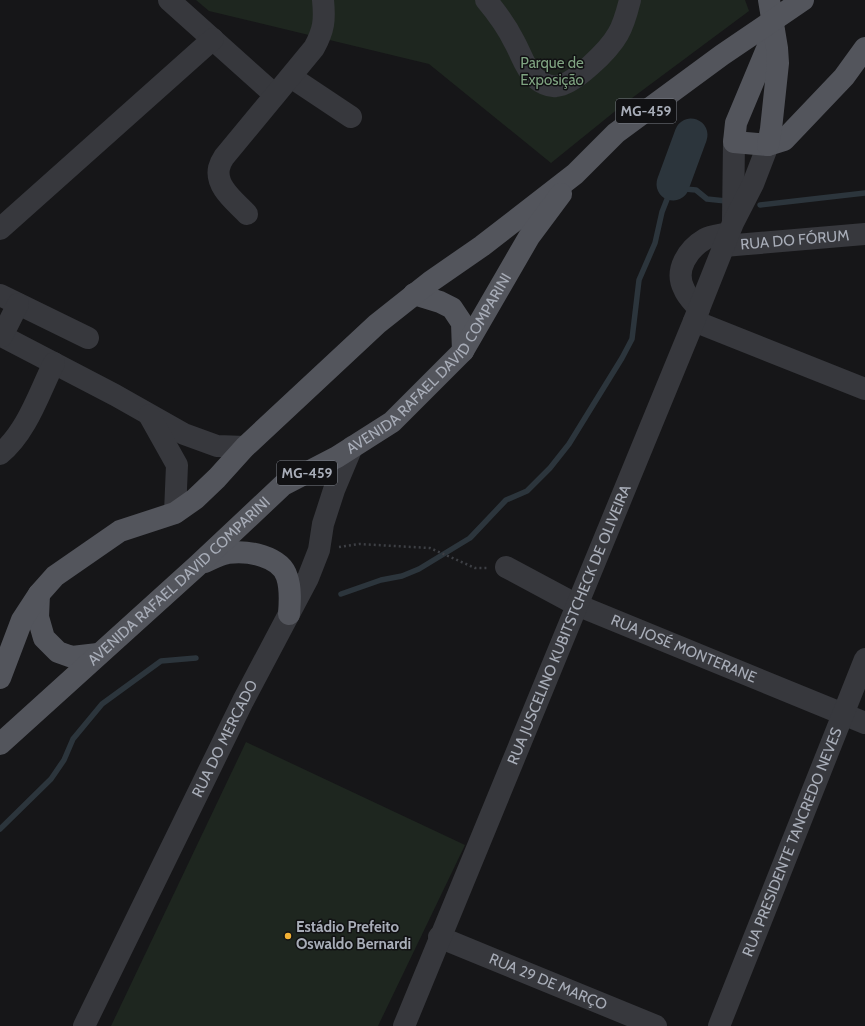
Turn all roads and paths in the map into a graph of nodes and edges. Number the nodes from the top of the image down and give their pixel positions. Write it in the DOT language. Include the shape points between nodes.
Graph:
graph roads {
  1 [pos="169,0"];
  2 [pos="323,0"];
  3 [pos="486,0"];
  4 [pos="630,0"];
  5 [pos="768,0"];
  6 [pos="803,0"];
  7 [pos="774,32"];
  8 [pos="213,39"];
  9 [pos="865,48"];
  10 [pos="291,77"];
  11 [pos="275,95"];
  12 [pos="743,106"];
  13 [pos="772,111"];
  14 [pos="351,117"];
  15 [pos="734,142"];
  16 [pos="768,145"];
  17 [pos="575,174"];
  18 [pos="247,214"];
  19 [pos="0,229"];
  20 [pos="729,234"];
  21 [pos="865,234"];
  22 [pos="414,294"];
  23 [pos="9,300"];
  24 [pos="697,315"];
  25 [pos="1,335"];
  26 [pos="88,338"];
  27 [pos="463,351"];
  28 [pos="54,363"];
  29 [pos="865,389"];
  30 [pos="148,414"];
  31 [pos="245,447"];
  32 [pos="352,447"];
  33 [pos="0,454"];
  34 [pos="175,513"];
  35 [pos="319,550"];
  36 [pos="198,565"];
  37 [pos="506,567"];
  38 [pos="40,594"];
  39 [pos="577,605"];
  40 [pos="289,614"];
  41 [pos="98,654"];
  42 [pos="865,659"];
  43 [pos="0,678"];
  44 [pos="843,714"];
  45 [pos="865,723"];
  46 [pos="0,744"];
  47 [pos="439,937"];
  48 [pos="84,1026"];
  49 [pos="404,1026"];
  50 [pos="656,1026"];
  51 [pos="719,1026"];
  1 -- 8 [label="street"];
  2 -- 10 [label="street" via="324,24 321,36"];
  3 -- 4 [label="street" via="498,14 534,77 545,85 556,86 568,82 610,47 619,33"];
  5 -- 7 [label="main road"];
  6 -- 17 [label="main road, AVENIDA RAFAEL DAVID COMPARINI / MG-459" via="722,55 616,133"];
  7 -- 12 [label="main road"];
  7 -- 13 [label="main road" via="778,63"];
  8 -- 11 [label="street"];
  8 -- 19 [label="street"];
  9 -- 16 [label="main road" via="844,77 784,140"];
  10 -- 11 [label="street"];
  10 -- 14 [label="street"];
  11 -- 18 [label="street" via="224,156 219,168 223,189"];
  12 -- 13 [label="main road"];
  12 -- 15 [label="main road" via="735,128"];
  13 -- 16 [label="main road"];
  15 -- 16 [label="main road"];
  15 -- 20 [label="street, RUA JUSCELINO KUBITSTCHECK DE OLIVEIRA"];
  16 -- 20 [label="street, RUA JUSCELINO KUBITSTCHECK DE OLIVEIRA"];
  17 -- 22 [label="main road, AVENIDA RAFAEL DAVID COMPARINI / MG-459" via="482,246"];
  17 -- 27 [label="main road, AVENIDA RAFAEL DAVID COMPARINI / MG-459" via="529,237"];
  20 -- 21 [label="street, RUA DO FÓRUM"];
  20 -- 24 [label="street, RUA JUSCELINO KUBITSTCHECK DE OLIVEIRA"];
  20 -- 24 [label="street, RUA DO FÓRUM" via="706,239 695,246 680,271 684,290"];
  22 -- 27 [label="main road" via="452,308 462,322"];
  22 -- 31 [label="main road, AVENIDA RAFAEL DAVID COMPARINI / MG-459" via="377,324"];
  23 -- 25 [label="street"];
  23 -- 26 [label="street"];
  24 -- 29 [label="street"];
  24 -- 39 [label="street, RUA JUSCELINO KUBITSTCHECK DE OLIVEIRA"];
  25 -- 28 [label="street"];
  27 -- 32 [label="main road, AVENIDA RAFAEL DAVID COMPARINI / MG-459" via="392,422"];
  28 -- 30 [label="street"];
  28 -- 33 [label="street" via="29,415 17,435"];
  30 -- 31 [label="street" via="184,434 217,446"];
  30 -- 34 [label="street" via="177,465"];
  31 -- 34 [label="main road, AVENIDA RAFAEL DAVID COMPARINI / MG-459" via="195,499"];
  32 -- 35 [label="street, RUA DO MERCADO" via="323,524"];
  32 -- 36 [label="main road, AVENIDA RAFAEL DAVID COMPARINI / MG-459" via="283,485"];
  34 -- 38 [label="main road, AVENIDA RAFAEL DAVID COMPARINI / MG-459" via="120,531 55,576"];
  35 -- 37 [label="path" via="359,544 430,548 475,568"];
  35 -- 40 [label="street, RUA DO MERCADO"];
  36 -- 40 [label="main road" via="226,553 245,552 277,563 287,575 290,592"];
  36 -- 41 [label="main road, AVENIDA RAFAEL DAVID COMPARINI / MG-459"];
  37 -- 39 [label="street, RUA JOSÉ MONTERANE"];
  38 -- 41 [label="main road" via="38,617 44,638 58,652 72,657"];
  38 -- 43 [label="main road, AVENIDA RAFAEL DAVID COMPARINI / MG-459" via="22,620"];
  39 -- 44 [label="street, RUA JOSÉ MONTERANE"];
  39 -- 47 [label="street, RUA JUSCELINO KUBITSTCHECK DE OLIVEIRA"];
  40 -- 48 [label="street, RUA DO MERCADO" via="243,701"];
  41 -- 46 [label="main road, AVENIDA RAFAEL DAVID COMPARINI / MG-459"];
  42 -- 44 [label="street, RUA PRESIDENTE TANCREDO NEVES"];
  44 -- 45 [label="street, RUA JOSÉ MONTERANE"];
  44 -- 51 [label="street, RUA PRESIDENTE TANCREDO NEVES"];
  47 -- 49 [label="street, RUA JUSCELINO KUBITSTCHECK DE OLIVEIRA"];
  47 -- 50 [label="street, RUA 29 DE MARÇO"];
}
